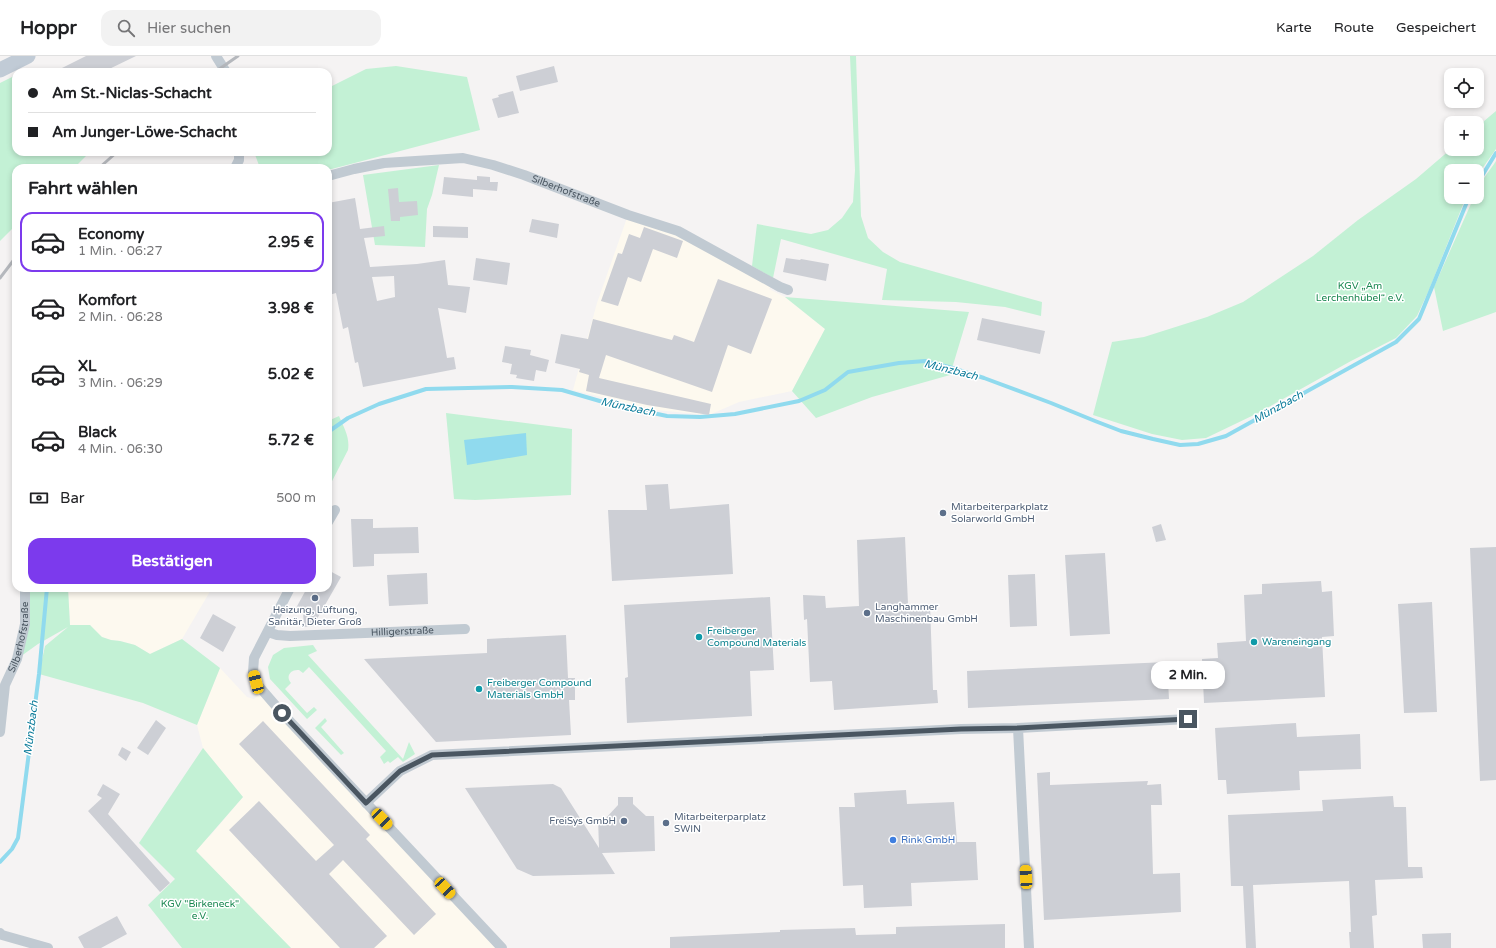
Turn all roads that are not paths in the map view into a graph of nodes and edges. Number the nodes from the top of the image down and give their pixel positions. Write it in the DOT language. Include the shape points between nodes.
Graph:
graph roads {
  1 [pos="28,56"];
  2 [pos="216,56"];
  3 [pos="224,68"];
  4 [pos="0,70"];
  5 [pos="332,175"];
  6 [pos="788,290"];
  7 [pos="335,510"];
  8 [pos="332,515"];
  9 [pos="25,592"];
  10 [pos="288,592"];
  11 [pos="465,629"];
  12 [pos="268,632"];
  13 [pos="3,684"];
  14 [pos="1188,719"];
  15 [pos="1018,728"];
  16 [pos="0,732"];
  17 [pos="366,803"];
  18 [pos="0,933"];
  19 [pos="48,948"];
  20 [pos="502,948"];
  21 [pos="1029,948"];
  1 -- 4 [label="main road"];
  2 -- 3 [label="street"];
  5 -- 6 [label="street, Silberhofstraße" via="384,163 462,158 493,165 678,231"];
  7 -- 8 [label="street"];
  9 -- 13 [label="street, Silberhofstraße" via="25,624 17,659"];
  10 -- 12 [label="street"];
  11 -- 12 [label="street, Hilligerstraße" via="290,636"];
  12 -- 17 [label="street" via="254,658 253,672 256,682"];
  13 -- 16 [label="street, Silberhofstraße"];
  14 -- 15 [label="street"];
  15 -- 17 [label="street" via="432,755 400,771"];
  15 -- 21 [label="street"];
  17 -- 20 [label="street"];
  18 -- 19 [label="street"];
}
